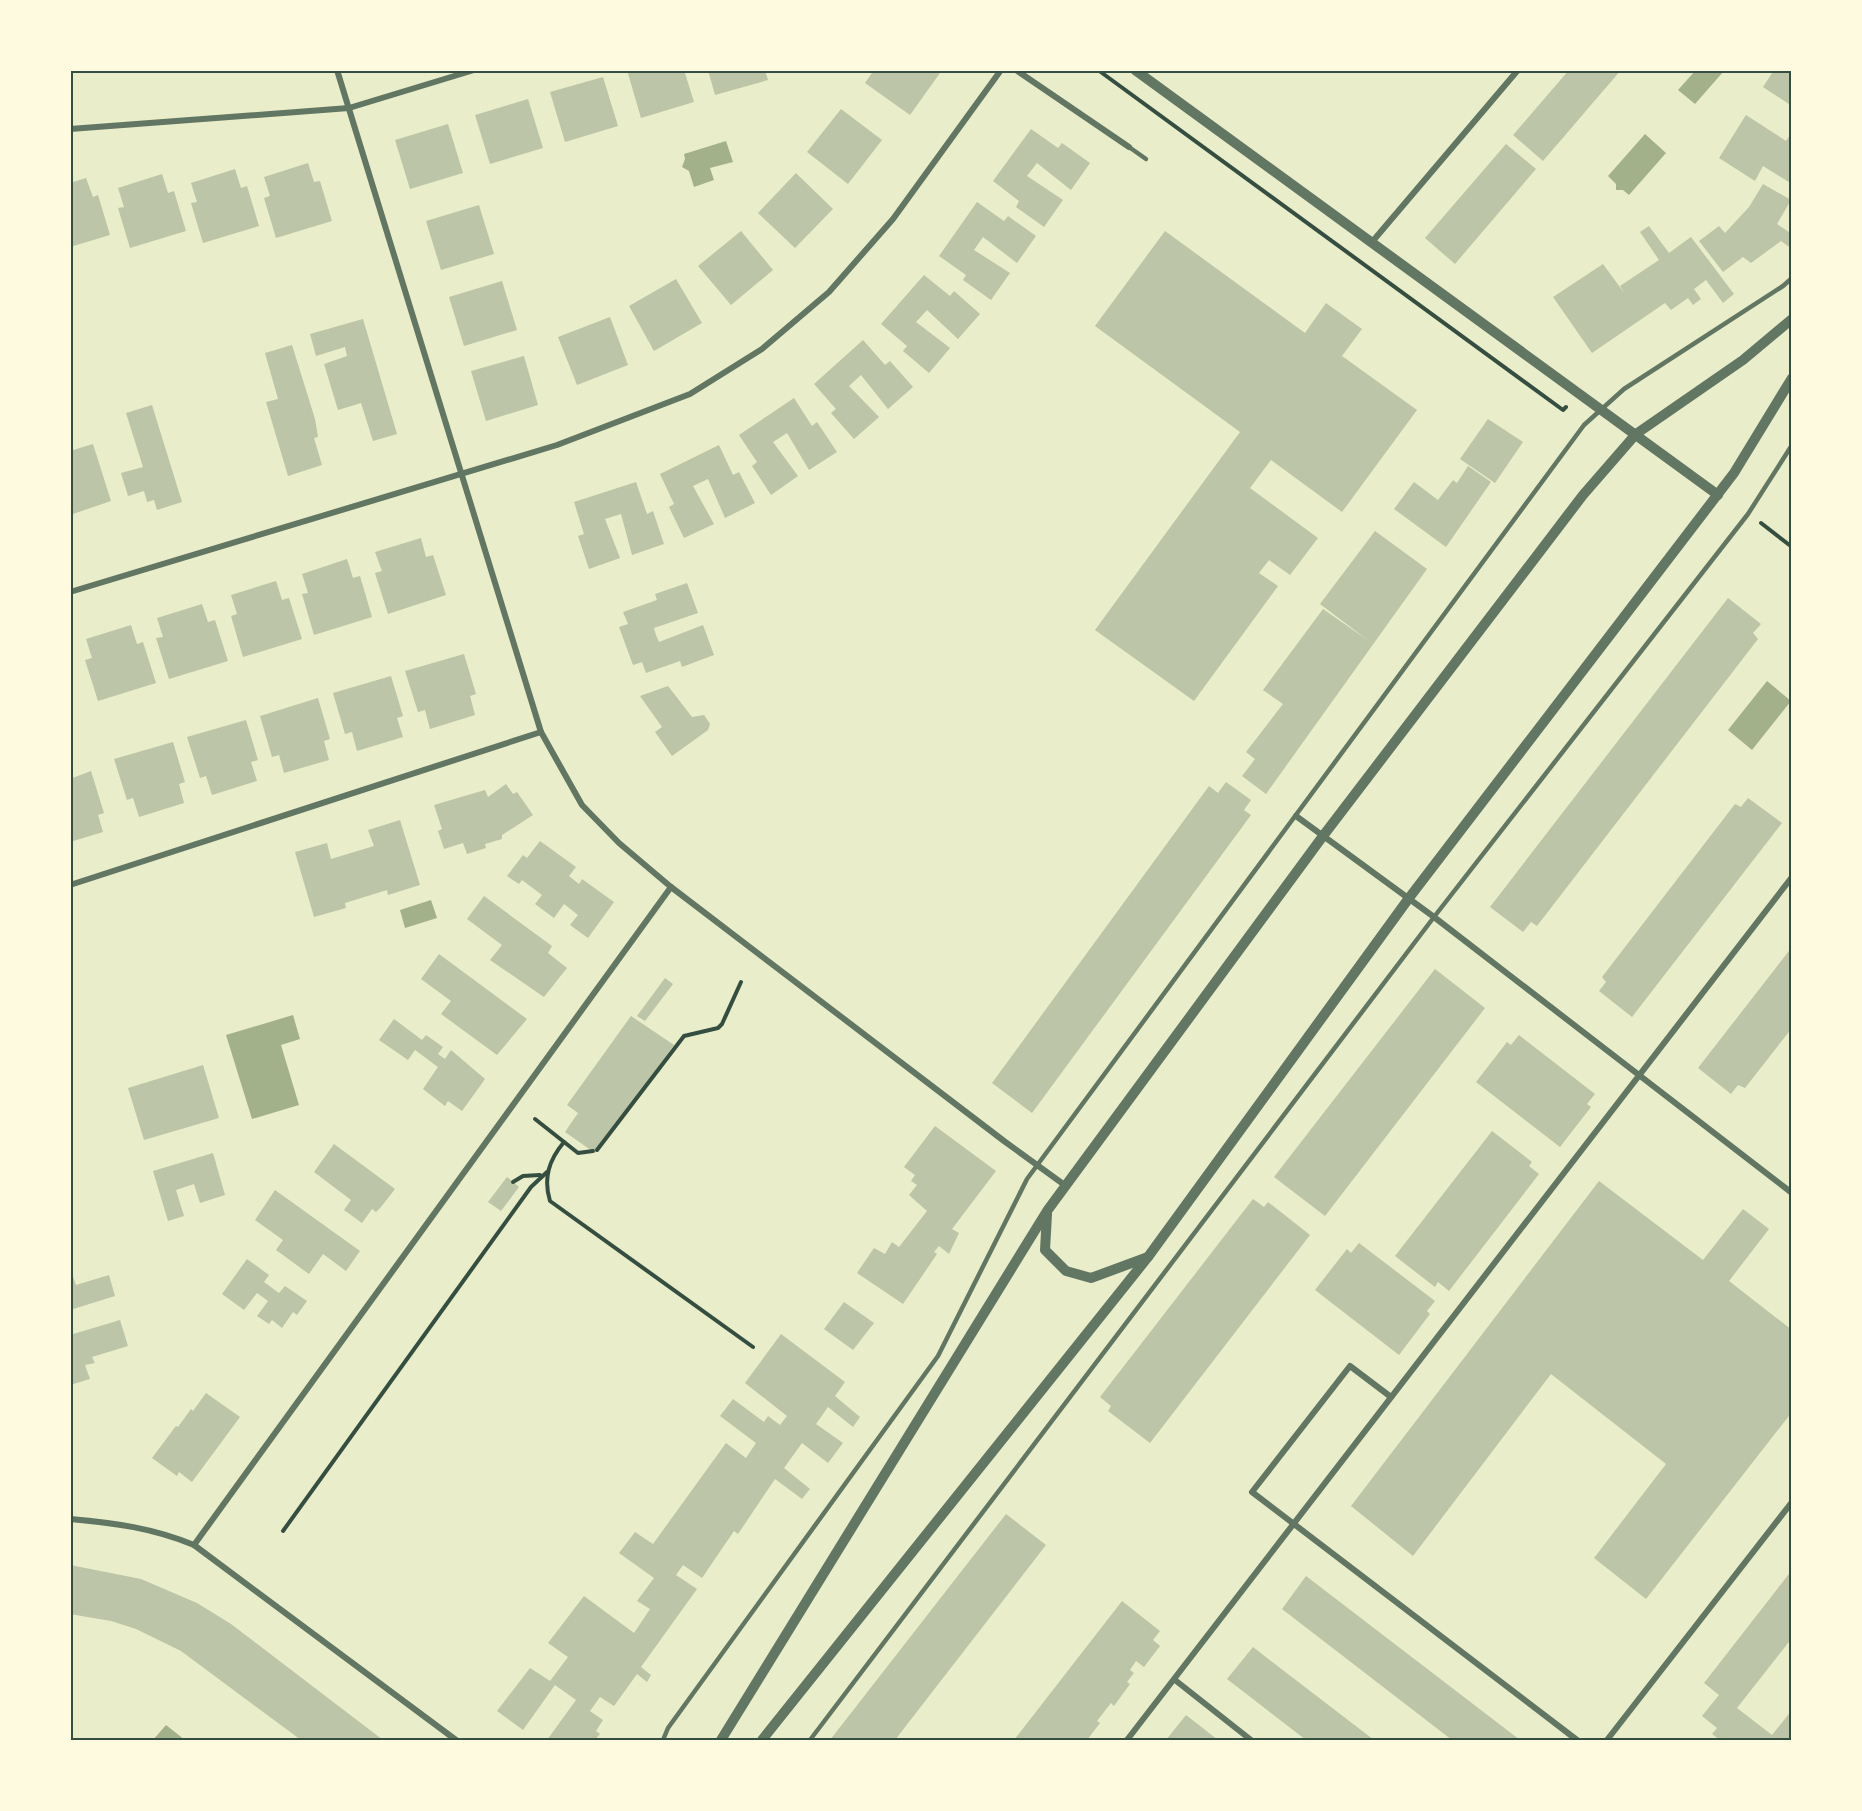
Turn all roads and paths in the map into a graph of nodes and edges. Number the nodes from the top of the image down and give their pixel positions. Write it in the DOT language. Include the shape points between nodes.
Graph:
graph roads {
  1 [pos="337,70"];
  2 [pos="474,70"];
  3 [pos="1001,70"];
  4 [pos="1016,70"];
  5 [pos="1098,70"];
  6 [pos="1135,70"];
  7 [pos="1518,70"];
  8 [pos="349,108"];
  9 [pos="70,129"];
  10 [pos="1130,147"];
  11 [pos="1146,159"];
  12 [pos="1372,242"];
  13 [pos="1791,278"];
  14 [pos="1791,319"];
  15 [pos="1791,378"];
  16 [pos="1580,394"];
  17 [pos="1599,409"];
  18 [pos="1636,434"];
  19 [pos="1791,445"];
  20 [pos="462,474"];
  21 [pos="1718,495"];
  22 [pos="70,592"];
  23 [pos="541,732"];
  24 [pos="1296,816"];
  25 [pos="1323,836"];
  26 [pos="1791,877"];
  27 [pos="70,885"];
  28 [pos="671,887"];
  29 [pos="1409,898"];
  30 [pos="1434,917"];
  31 [pos="741,982"];
  32 [pos="1639,1077"];
  33 [pos="535,1119"];
  34 [pos="564,1142"];
  35 [pos="1038,1165"];
  36 [pos="547,1172"];
  37 [pos="540,1175"];
  38 [pos="513,1182"];
  39 [pos="1066,1186"];
  40 [pos="1791,1193"];
  41 [pos="1047,1211"];
  42 [pos="1148,1257"];
  43 [pos="753,1347"];
  44 [pos="1391,1397"];
  45 [pos="1791,1503"];
  46 [pos="70,1519"];
  47 [pos="1294,1524"];
  48 [pos="283,1531"];
  49 [pos="194,1545"];
  50 [pos="1174,1680"];
  51 [pos="456,1740"];
  52 [pos="663,1740"];
  53 [pos="721,1740"];
  54 [pos="762,1740"];
  55 [pos="810,1740"];
  56 [pos="1127,1740"];
  57 [pos="1251,1740"];
  58 [pos="1577,1740"];
  59 [pos="1607,1740"];
  1 -- 8 [label="street"];
  2 -- 8 [label="street"];
  3 -- 20 [label="street" via="893,219 829,292 762,349 690,394 557,446"];
  4 -- 10 [label="street"];
  5 -- 16 [label="path" via="1563,410"];
  6 -- 12 [label="street"];
  7 -- 12 [label="street"];
  8 -- 9 [label="street"];
  8 -- 20 [label="street"];
  10 -- 11 [label="lane"];
  12 -- 16 [label="street"];
  13 -- 17 [label="lane"];
  14 -- 18 [label="street" via="1743,360"];
  15 -- 21 [label="street"];
  16 -- 17 [label="street"];
  17 -- 18 [label="street"];
  17 -- 24 [label="lane"];
  18 -- 21 [label="street"];
  18 -- 25 [label="street" via="1583,495"];
  19 -- 30 [label="lane" via="1748,514"];
  20 -- 22 [label="street"];
  20 -- 23 [label="street"];
  21 -- 29 [label="street"];
  23 -- 27 [label="street"];
  23 -- 28 [label="street" via="582,805"];
  24 -- 25 [label="street"];
  24 -- 35 [label="lane"];
  25 -- 29 [label="street"];
  25 -- 39 [label="street"];
  26 -- 32 [label="street"];
  28 -- 35 [label="street"];
  28 -- 49 [label="street"];
  29 -- 30 [label="street"];
  29 -- 42 [label="street"];
  30 -- 32 [label="street"];
  30 -- 55 [label="lane"];
  31 -- 34 [label="path" via="722,1024 684,1036 595,1151 579,1153"];
  32 -- 40 [label="street"];
  32 -- 44 [label="street"];
  33 -- 34 [label="path"];
  34 -- 36 [label="path"];
  35 -- 39 [label="street"];
  35 -- 52 [label="lane" via="938,1356"];
  36 -- 37 [label="path"];
  36 -- 43 [label="path" via="550,1202"];
  37 -- 38 [label="path" via="523,1176"];
  37 -- 48 [label="path"];
  39 -- 41 [label="street"];
  41 -- 42 [label="street" via="1045,1250 1066,1271 1091,1278"];
  41 -- 53 [label="street"];
  42 -- 54 [label="street"];
  44 -- 47 [label="street"];
  44 -- 47 [label="street" via="1350,1366 1252,1492"];
  45 -- 59 [label="street"];
  46 -- 49 [label="street" via="130,1524"];
  47 -- 50 [label="street"];
  47 -- 58 [label="street"];
  49 -- 51 [label="street"];
  50 -- 56 [label="street"];
  50 -- 57 [label="street"];
}
